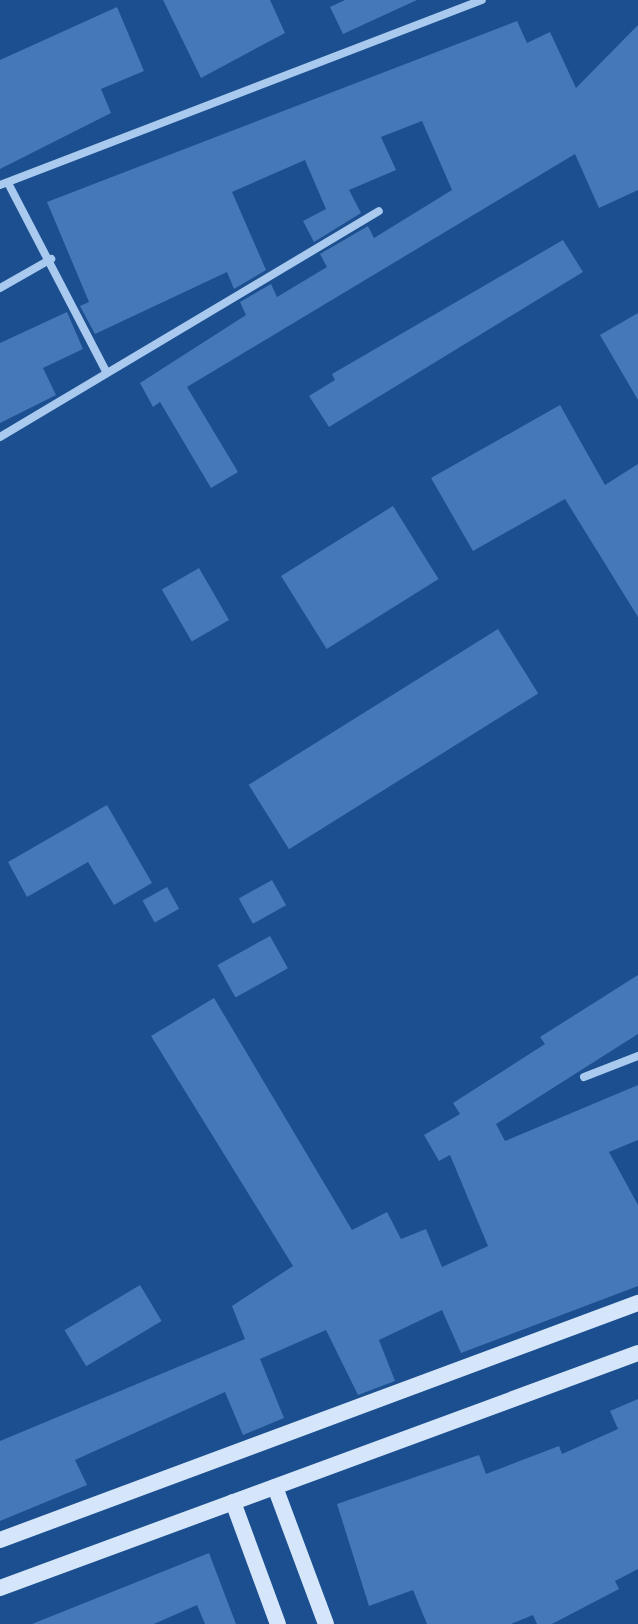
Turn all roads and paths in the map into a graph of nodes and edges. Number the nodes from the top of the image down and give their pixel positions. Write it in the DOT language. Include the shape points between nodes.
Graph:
graph roads {
  1 [pos="482,0"];
  2 [pos="4,184"];
  3 [pos="379,211"];
  4 [pos="51,259"];
  5 [pos="0,288"];
  6 [pos="106,371"];
  7 [pos="0,437"];
  8 [pos="638,1056"];
  9 [pos="584,1077"];
  10 [pos="638,1303"];
  11 [pos="638,1353"];
  12 [pos="275,1487"];
  13 [pos="233,1502"];
  14 [pos="0,1540"];
  15 [pos="0,1588"];
  16 [pos="278,1624"];
  17 [pos="326,1624"];
  1 -- 2 [label="street"];
  2 -- 4 [label="street"];
  3 -- 6 [label="street"];
  4 -- 5 [label="street"];
  4 -- 6 [label="street"];
  6 -- 7 [label="street"];
  8 -- 9 [label="street"];
  10 -- 14 [label="main road"];
  11 -- 12 [label="main road"];
  12 -- 13 [label="main road"];
  12 -- 17 [label="main road"];
  13 -- 15 [label="main road"];
  13 -- 16 [label="main road"];
}
